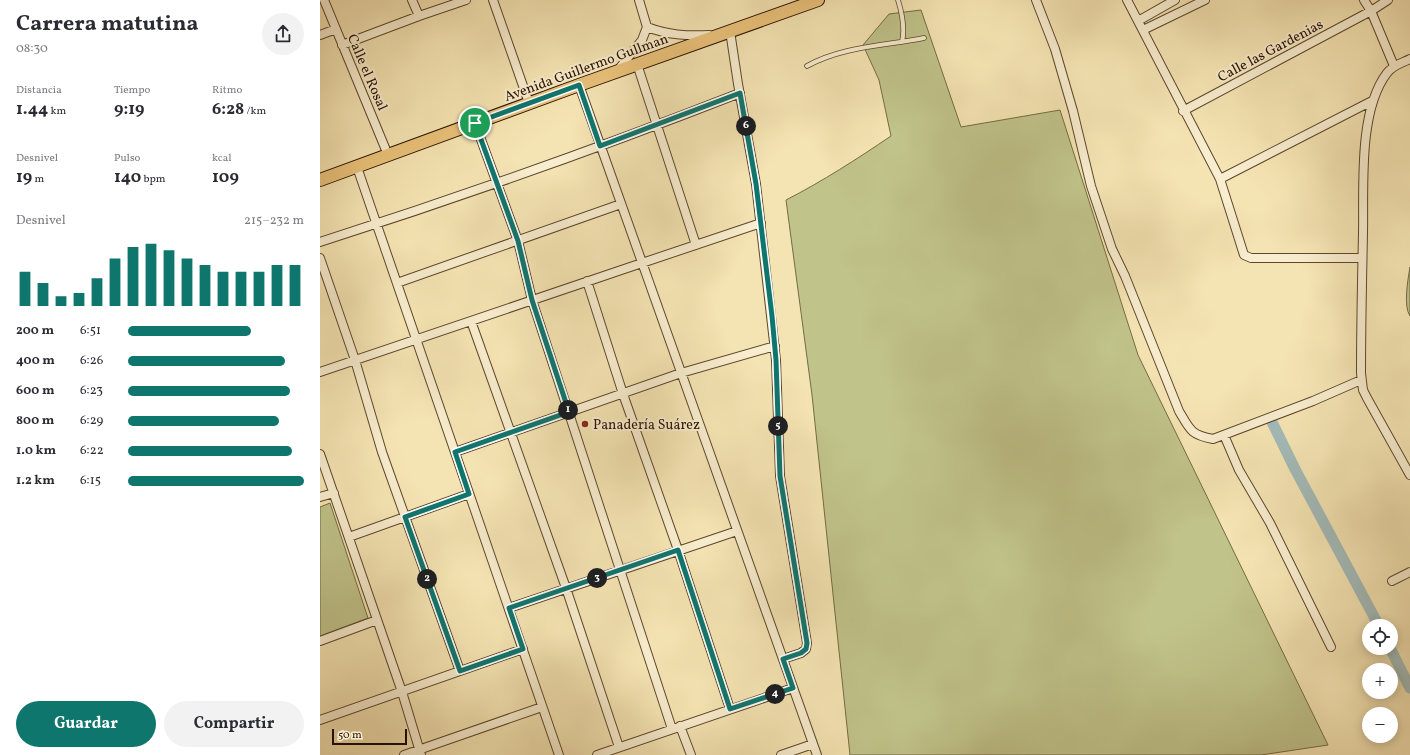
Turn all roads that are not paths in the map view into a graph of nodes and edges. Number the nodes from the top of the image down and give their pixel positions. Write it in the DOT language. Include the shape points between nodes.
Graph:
graph roads {
  1 [pos="324,0"];
  2 [pos="412,0"];
  3 [pos="466,0"];
  4 [pos="493,0"];
  5 [pos="639,0"];
  6 [pos="818,0"];
  7 [pos="898,0"];
  8 [pos="1036,0"];
  9 [pos="1127,0"];
  10 [pos="1175,0"];
  11 [pos="1205,0"];
  12 [pos="1364,0"];
  13 [pos="1388,0"];
  14 [pos="1371,11"];
  15 [pos="419,16"];
  16 [pos="1138,21"];
  17 [pos="647,27"];
  18 [pos="336,29"];
  19 [pos="1143,30"];
  20 [pos="725,33"];
  21 [pos="320,35"];
  22 [pos="924,38"];
  23 [pos="902,42"];
  24 [pos="342,44"];
  25 [pos="1410,59"];
  26 [pos="637,64"];
  27 [pos="807,66"];
  28 [pos="1394,66"];
  29 [pos="617,72"];
  30 [pos="579,85"];
  31 [pos="740,93"];
  32 [pos="1372,101"];
  33 [pos="529,103"];
  34 [pos="1183,111"];
  35 [pos="475,123"];
  36 [pos="657,125"];
  37 [pos="600,146"];
  38 [pos="388,155"];
  39 [pos="357,167"];
  40 [pos="1220,179"];
  41 [pos="320,180"];
  42 [pos="497,182"];
  43 [pos="621,204"];
  44 [pos="761,223"];
  45 [pos="377,224"];
  46 [pos="518,241"];
  47 [pos="320,242"];
  48 [pos="696,245"];
  49 [pos="320,258"];
  50 [pos="1362,258"];
  51 [pos="642,262"];
  52 [pos="587,281"];
  53 [pos="397,283"];
  54 [pos="532,300"];
  55 [pos="471,321"];
  56 [pos="416,339"];
  57 [pos="775,346"];
  58 [pos="355,360"];
  59 [pos="320,372"];
  60 [pos="681,373"];
  61 [pos="1361,380"];
  62 [pos="623,394"];
  63 [pos="569,412"];
  64 [pos="511,433"];
  65 [pos="1224,435"];
  66 [pos="455,452"];
  67 [pos="320,454"];
  68 [pos="1410,475"];
  69 [pos="334,493"];
  70 [pos="469,494"];
  71 [pos="320,497"];
  72 [pos="405,517"];
  73 [pos="737,531"];
  74 [pos="349,537"];
  75 [pos="678,550"];
  76 [pos="620,570"];
  77 [pos="1410,572"];
  78 [pos="1392,581"];
  79 [pos="566,588"];
  80 [pos="509,608"];
  81 [pos="377,620"];
  82 [pos="320,641"];
  83 [pos="1331,647"];
  84 [pos="523,649"];
  85 [pos="783,659"];
  86 [pos="460,671"];
  87 [pos="793,688"];
  88 [pos="402,692"];
  89 [pos="542,707"];
  90 [pos="730,709"];
  91 [pos="320,720"];
  92 [pos="680,726"];
  93 [pos="672,729"];
  94 [pos="813,744"];
  95 [pos="619,747"];
  96 [pos="420,753"];
  97 [pos="404,755"];
  98 [pos="559,755"];
  99 [pos="597,755"];
  100 [pos="691,755"];
  101 [pos="781,755"];
  102 [pos="817,755"];
  1 -- 18 [label="street, Calle el Rosal"];
  2 -- 15 [label="street"];
  3 -- 15 [label="street"];
  4 -- 33 [label="street"];
  5 -- 17 [label="street"];
  6 -- 20 [label="main road, Avenida Guillermo Gullman"];
  7 -- 23 [label="lane" via="902,10"];
  8 -- 65 [label="street" via="1055,48 1091,186 1112,249 1179,411 1190,429 1200,436 1213,439"];
  9 -- 16 [label="street"];
  10 -- 16 [label="street"];
  11 -- 19 [label="street"];
  12 -- 14 [label="street"];
  13 -- 14 [label="street, Calle las Gardenias"];
  14 -- 28 [label="street"];
  14 -- 34 [label="street, Calle las Gardenias"];
  15 -- 24 [label="street"];
  16 -- 19 [label="street"];
  17 -- 20 [label="street" via="667,34 686,36"];
  17 -- 29 [label="street" via="642,40"];
  18 -- 21 [label="street"];
  18 -- 24 [label="street, Calle el Rosal"];
  19 -- 34 [label="street"];
  20 -- 26 [label="main road, Avenida Guillermo Gullman"];
  20 -- 31 [label="street"];
  22 -- 23 [label="lane"];
  23 -- 27 [label="lane" via="836,53"];
  24 -- 38 [label="street, Calle el Rosal"];
  25 -- 28 [label="street"];
  26 -- 29 [label="main road, Avenida Guillermo Gullman"];
  26 -- 36 [label="street"];
  28 -- 32 [label="street" via="1387,72"];
  29 -- 30 [label="main road, Avenida Guillermo Gullman"];
  30 -- 33 [label="main road, Avenida Guillermo Gullman"];
  30 -- 37 [label="street"];
  31 -- 36 [label="street"];
  31 -- 44 [label="street"];
  32 -- 40 [label="street"];
  32 -- 50 [label="street" via="1364,145"];
  33 -- 35 [label="main road, Avenida Guillermo Gullman"];
  34 -- 40 [label="street"];
  35 -- 38 [label="main road, Avenida Guillermo Gullman"];
  35 -- 42 [label="street"];
  36 -- 37 [label="street"];
  36 -- 48 [label="street"];
  37 -- 42 [label="street"];
  37 -- 43 [label="street"];
  38 -- 39 [label="main road, Avenida Guillermo Gullman"];
  39 -- 41 [label="main road, Avenida Guillermo Gullman"];
  39 -- 45 [label="street"];
  40 -- 50 [label="street" via="1244,255 1252,258"];
  42 -- 45 [label="street"];
  42 -- 46 [label="street"];
  43 -- 46 [label="street"];
  43 -- 51 [label="street"];
  44 -- 48 [label="street"];
  44 -- 57 [label="street"];
  45 -- 47 [label="street"];
  45 -- 53 [label="street"];
  46 -- 53 [label="street"];
  46 -- 54 [label="street"];
  48 -- 51 [label="street"];
  49 -- 58 [label="street"];
  50 -- 61 [label="street"];
  51 -- 52 [label="street"];
  51 -- 60 [label="street"];
  52 -- 54 [label="street"];
  52 -- 62 [label="street"];
  53 -- 56 [label="street"];
  54 -- 55 [label="street"];
  54 -- 63 [label="street"];
  55 -- 56 [label="street"];
  55 -- 64 [label="street"];
  56 -- 58 [label="street"];
  56 -- 66 [label="street"];
  57 -- 60 [label="street"];
  57 -- 85 [label="street" via="780,476 807,643 806,649 801,653"];
  58 -- 59 [label="street"];
  58 -- 72 [label="street" via="382,452"];
  60 -- 62 [label="street"];
  60 -- 73 [label="street"];
  61 -- 65 [label="street"];
  61 -- 68 [label="street" via="1366,398"];
  62 -- 63 [label="street"];
  62 -- 75 [label="street"];
  63 -- 64 [label="street"];
  63 -- 76 [label="street"];
  64 -- 66 [label="street"];
  64 -- 79 [label="street"];
  65 -- 83 [label="street" via="1239,470 1270,523"];
  66 -- 70 [label="street"];
  67 -- 69 [label="street"];
  69 -- 71 [label="street"];
  69 -- 74 [label="street"];
  70 -- 72 [label="street"];
  70 -- 80 [label="street"];
  72 -- 74 [label="street"];
  72 -- 86 [label="street"];
  73 -- 75 [label="street"];
  73 -- 85 [label="street"];
  74 -- 81 [label="street"];
  75 -- 76 [label="street"];
  75 -- 90 [label="street"];
  76 -- 79 [label="street"];
  76 -- 93 [label="street"];
  77 -- 78 [label="street"];
  79 -- 80 [label="street"];
  79 -- 95 [label="street"];
  80 -- 84 [label="street"];
  81 -- 82 [label="street"];
  81 -- 88 [label="street"];
  84 -- 86 [label="street"];
  84 -- 89 [label="street"];
  85 -- 87 [label="street"];
  86 -- 88 [label="street"];
  87 -- 90 [label="street"];
  87 -- 94 [label="street"];
  88 -- 91 [label="street"];
  88 -- 96 [label="street"];
  89 -- 96 [label="street"];
  89 -- 98 [label="street"];
  90 -- 92 [label="street"];
  92 -- 93 [label="street"];
  92 -- 100 [label="street"];
  93 -- 95 [label="street"];
  94 -- 101 [label="street"];
  94 -- 102 [label="street"];
  95 -- 99 [label="street"];
  96 -- 97 [label="street"];
}
